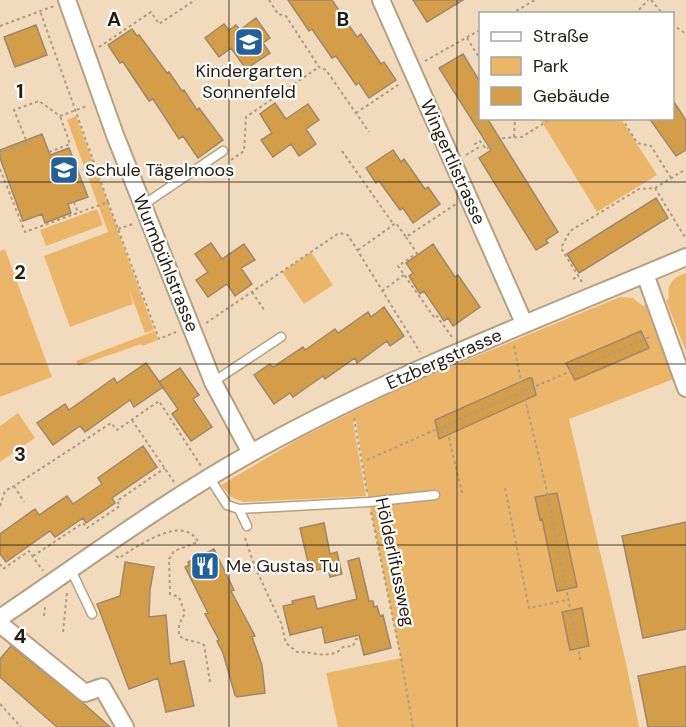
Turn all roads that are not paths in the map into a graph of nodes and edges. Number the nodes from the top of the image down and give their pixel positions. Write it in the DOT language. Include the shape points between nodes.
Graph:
graph roads {
  1 [pos="381,0"];
  2 [pos="63,1"];
  3 [pos="223,151"];
  4 [pos="141,213"];
  5 [pos="686,257"];
  6 [pos="645,274"];
  7 [pos="524,323"];
  8 [pos="280,337"];
  9 [pos="213,382"];
  10 [pos="686,388"];
  11 [pos="251,453"];
  12 [pos="205,472"];
  13 [pos="435,495"];
  14 [pos="238,508"];
  15 [pos="247,526"];
  16 [pos="70,578"];
  17 [pos="92,614"];
  18 [pos="0,618"];
  19 [pos="6,629"];
  20 [pos="125,727"];
  1 -- 7 [label="street, Wingertlistrasse" via="417,70"];
  2 -- 4 [label="street, Wurmbühlstrasse"];
  3 -- 4 [label="lane"];
  4 -- 9 [label="street, Wurmbühlstrasse"];
  5 -- 6 [label="street, Etzbergstrasse"];
  6 -- 7 [label="street, Etzbergstrasse"];
  6 -- 10 [label="street"];
  7 -- 11 [label="street, Etzbergstrasse" via="428,364"];
  8 -- 9 [label="lane"];
  9 -- 11 [label="street, Wurmbühlstrasse"];
  11 -- 12 [label="street, Etzbergstrasse"];
  12 -- 14 [label="lane" via="227,505"];
  12 -- 16 [label="street, Etzbergstrasse"];
  13 -- 14 [label="lane"];
  14 -- 15 [label="lane"];
  16 -- 17 [label="lane"];
  16 -- 18 [label="street, Etzbergstrasse"];
  19 -- 20 [label="street" via="85,693 102,687"];
}
